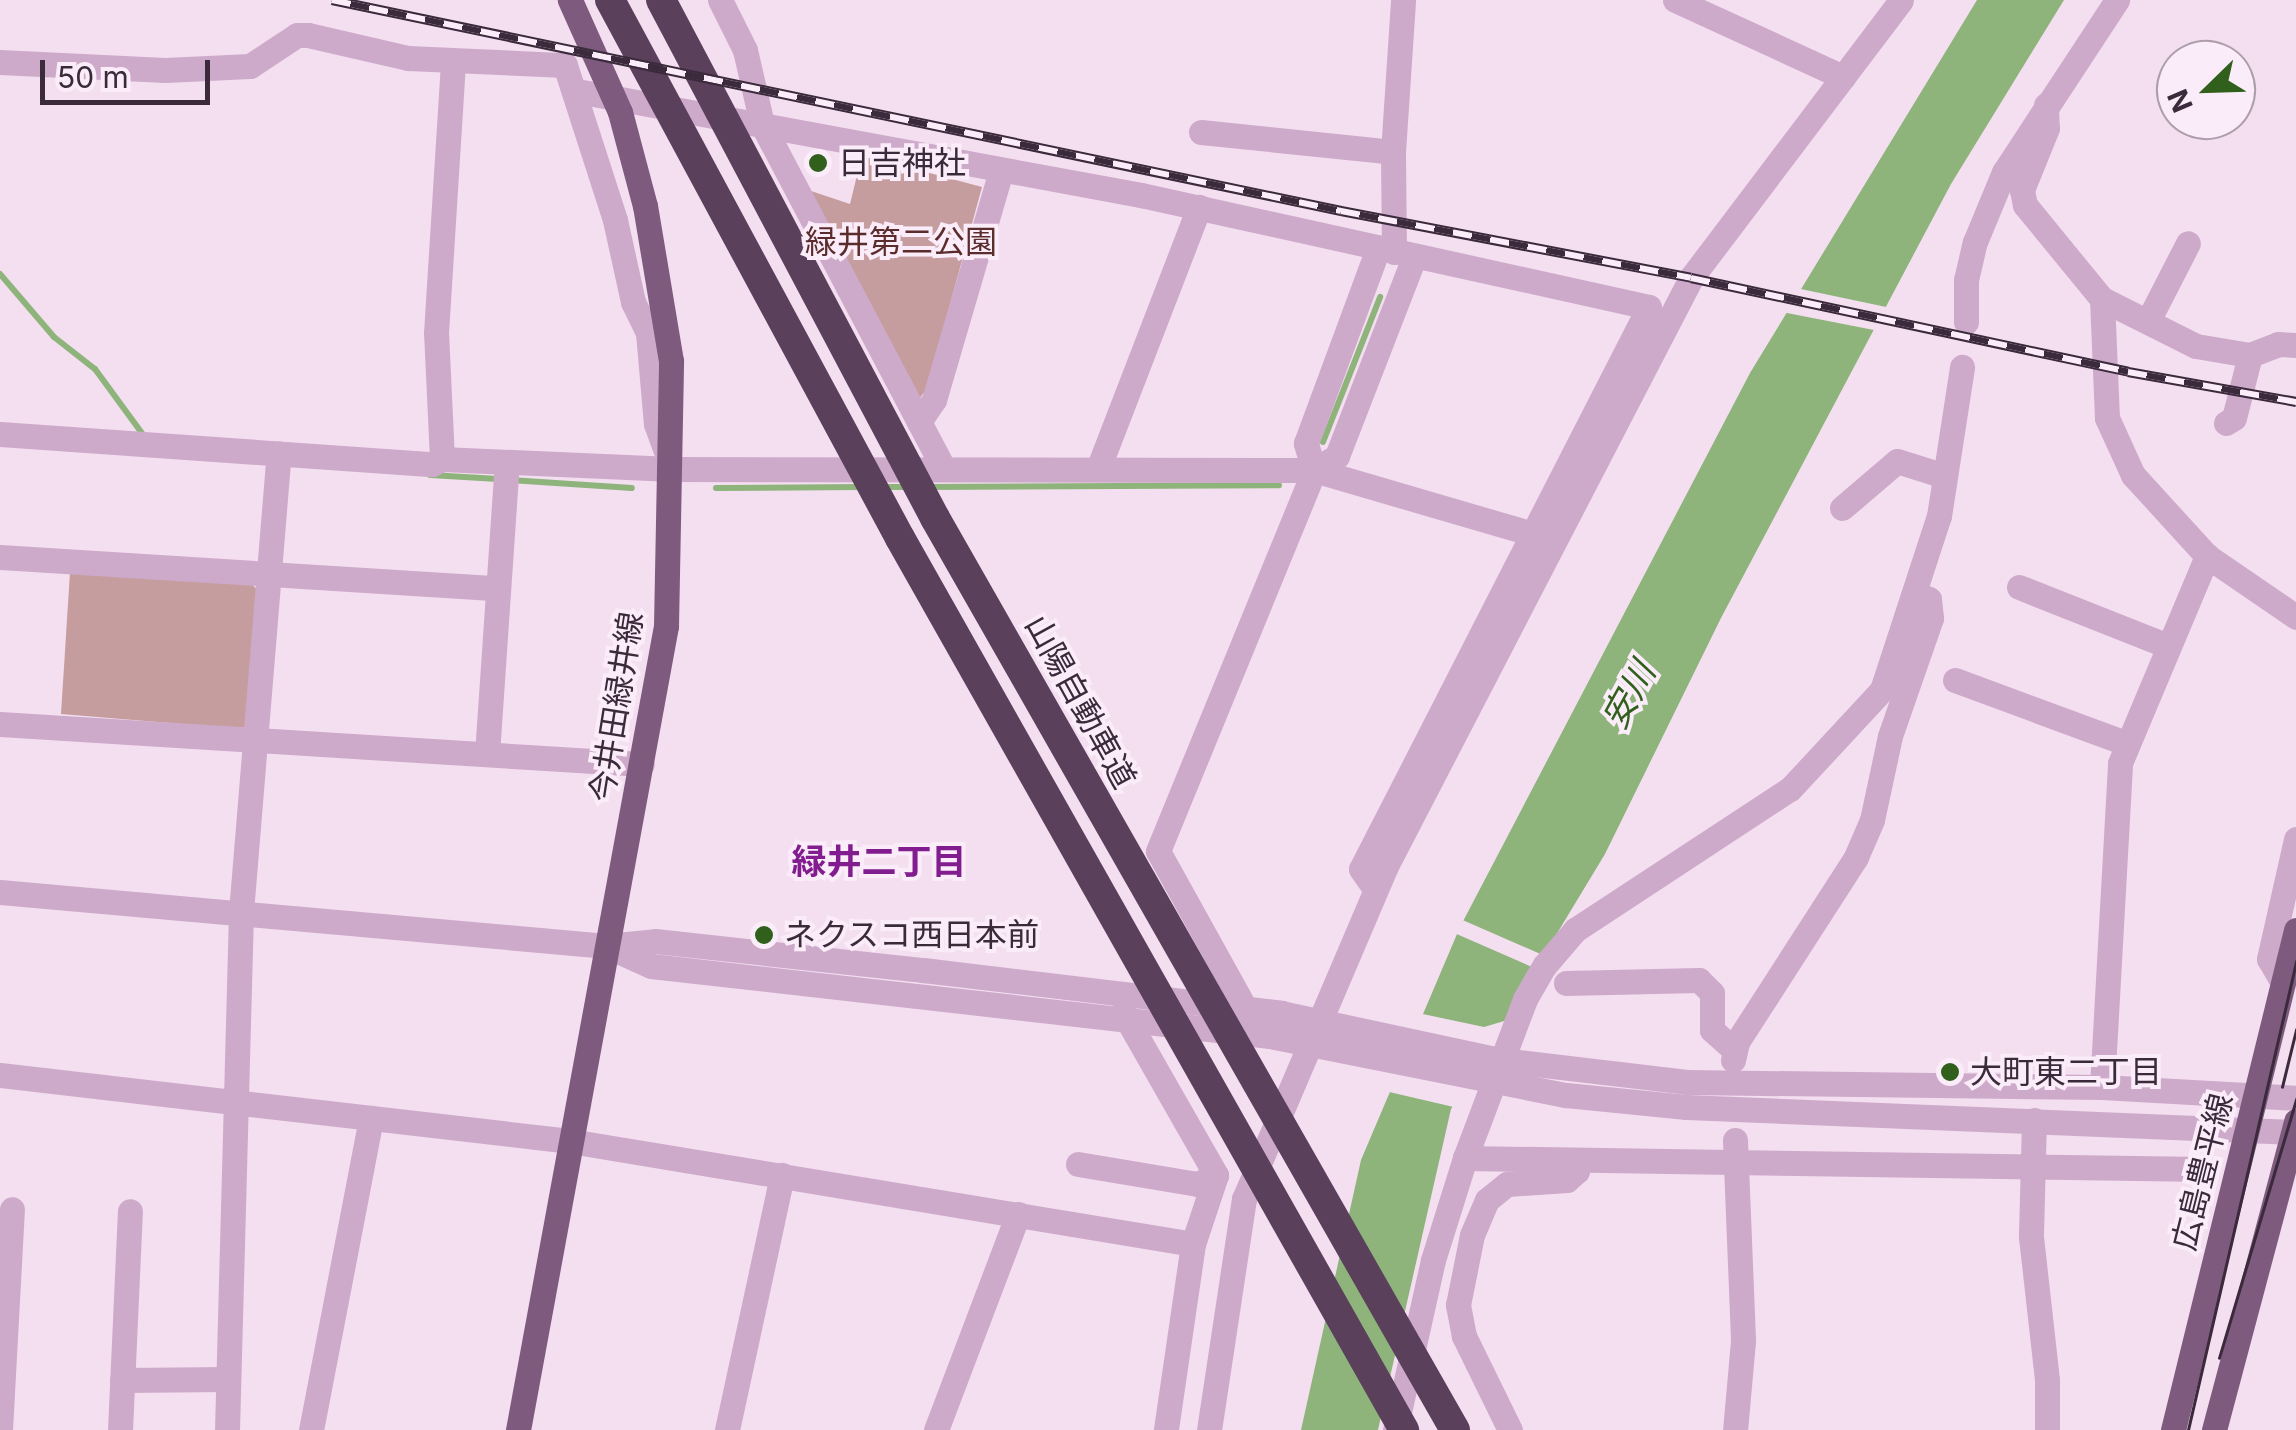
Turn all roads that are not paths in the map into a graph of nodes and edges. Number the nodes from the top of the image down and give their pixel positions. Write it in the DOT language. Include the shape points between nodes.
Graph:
graph roads {
  1 [pos="570,0"];
  2 [pos="610,0"];
  3 [pos="661,0"];
  4 [pos="1404,0"];
  5 [pos="1675,0"];
  6 [pos="1901,0"];
  7 [pos="2117,0"];
  8 [pos="730,5"];
  9 [pos="0,62"];
  10 [pos="453,63"];
  11 [pos="1843,77"];
  12 [pos="584,92"];
  13 [pos="2046,105"];
  14 [pos="762,124"];
  15 [pos="1201,132"];
  16 [pos="1393,152"];
  17 [pos="1001,171"];
  18 [pos="1199,206"];
  19 [pos="2188,243"];
  20 [pos="1395,252"];
  21 [pos="2102,299"];
  22 [pos="2148,318"];
  23 [pos="1966,322"];
  24 [pos="2296,345"];
  25 [pos="2250,355"];
  26 [pos="1962,367"];
  27 [pos="919,422"];
  28 [pos="2226,423"];
  29 [pos="0,434"];
  30 [pos="279,454"];
  31 [pos="442,459"];
  32 [pos="507,464"];
  33 [pos="943,468"];
  34 [pos="1098,468"];
  35 [pos="672,469"];
  36 [pos="1314,470"];
  37 [pos="1945,476"];
  38 [pos="1842,508"];
  39 [pos="1530,533"];
  40 [pos="2207,556"];
  41 [pos="0,557"];
  42 [pos="271,576"];
  43 [pos="2019,586"];
  44 [pos="496,588"];
  45 [pos="1914,593"];
  46 [pos="2296,617"];
  47 [pos="2168,646"];
  48 [pos="1955,680"];
  49 [pos="0,724"];
  50 [pos="258,740"];
  51 [pos="2128,744"];
  52 [pos="488,754"];
  53 [pos="642,764"];
  54 [pos="2296,839"];
  55 [pos="1375,889"];
  56 [pos="0,892"];
  57 [pos="242,912"];
  58 [pos="2296,930"];
  59 [pos="607,946"];
  60 [pos="2283,982"];
  61 [pos="1566,983"];
  62 [pos="1123,1006"];
  63 [pos="1245,1008"];
  64 [pos="1323,1032"];
  65 [pos="1492,1069"];
  66 [pos="0,1075"];
  67 [pos="2102,1087"];
  68 [pos="2254,1096"];
  69 [pos="2296,1098"];
  70 [pos="234,1100"];
  71 [pos="371,1118"];
  72 [pos="2034,1120"];
  73 [pos="2295,1128"];
  74 [pos="2247,1129"];
  75 [pos="570,1141"];
  76 [pos="1735,1150"];
  77 [pos="1464,1158"];
  78 [pos="1579,1161"];
  79 [pos="1078,1164"];
  80 [pos="2033,1165"];
  81 [pos="2206,1169"];
  82 [pos="782,1175"];
  83 [pos="1216,1175"];
  84 [pos="12,1209"];
  85 [pos="130,1211"];
  86 [pos="1018,1214"];
  87 [pos="1193,1244"];
  88 [pos="228,1379"];
  89 [pos="122,1380"];
  90 [pos="0,1430"];
  91 [pos="120,1430"];
  92 [pos="227,1430"];
  93 [pos="311,1430"];
  94 [pos="518,1430"];
  95 [pos="727,1430"];
  96 [pos="936,1430"];
  97 [pos="1166,1430"];
  98 [pos="1209,1430"];
  99 [pos="1396,1430"];
  100 [pos="1404,1430"];
  101 [pos="1454,1430"];
  102 [pos="1510,1430"];
  103 [pos="1736,1430"];
  104 [pos="2047,1430"];
  105 [pos="2173,1430"];
  106 [pos="2214,1430"];
  1 -- 35 [label="main road, 今井田緑井線" via="620,112 645,206 671,361"];
  2 -- 100 [label="highway" via="919,573"];
  3 -- 101 [label="highway, 山陽自動車道" via="935,518"];
  4 -- 16 [label="street"];
  5 -- 11 [label="street"];
  6 -- 11 [label="street"];
  7 -- 13 [label="street"];
  8 -- 14 [label="street"];
  9 -- 10 [label="street" via="165,70 250,66 297,35 308,35"];
  10 -- 12 [label="street" via="565,65"];
  10 -- 31 [label="street" via="436,334"];
  11 -- 55 [label="street" via="1691,278"];
  12 -- 14 [label="street"];
  12 -- 35 [label="street" via="633,302 648,333 656,424"];
  13 -- 21 [label="street" via="2047,128 2022,190 2026,206"];
  13 -- 23 [label="street" via="2004,172 1975,242"];
  14 -- 17 [label="street"];
  14 -- 27 [label="street"];
  15 -- 16 [label="street"];
  16 -- 20 [label="street"];
  17 -- 18 [label="street"];
  17 -- 27 [label="street" via="934,400"];
  18 -- 20 [label="street"];
  18 -- 34 [label="street"];
  19 -- 22 [label="street"];
  20 -- 36 [label="street" via="1306,443"];
  20 -- 36 [label="street" via="1337,456"];
  20 -- 39 [label="street" via="1649,307"];
  21 -- 22 [label="street"];
  21 -- 40 [label="street" via="2107,418 2133,475"];
  22 -- 25 [label="street" via="2196,346"];
  24 -- 25 [label="street"];
  25 -- 28 [label="street" via="2234,418"];
  26 -- 37 [label="street"];
  27 -- 33 [label="street"];
  29 -- 30 [label="street"];
  30 -- 31 [label="street" via="432,464"];
  30 -- 42 [label="street"];
  31 -- 32 [label="street"];
  32 -- 35 [label="street"];
  32 -- 44 [label="street"];
  33 -- 34 [label="street"];
  33 -- 35 [label="street"];
  34 -- 36 [label="street"];
  35 -- 53 [label="main road, 今井田緑井線" via="666,626"];
  36 -- 39 [label="street"];
  36 -- 63 [label="street" via="1158,851"];
  37 -- 38 [label="street" via="1897,461"];
  37 -- 45 [label="street"];
  39 -- 55 [label="street" via="1361,870"];
  40 -- 46 [label="street"];
  40 -- 47 [label="street"];
  41 -- 42 [label="street"];
  42 -- 44 [label="street"];
  42 -- 50 [label="street"];
  43 -- 47 [label="street"];
  44 -- 52 [label="street"];
  45 -- 61 [label="street" via="1929,599 1931,618 1890,736 1872,820 1856,858 1734,1055 1712,1030 1712,993 1699,980"];
  45 -- 65 [label="street" via="1882,690 1790,789 1575,930 1525,998"];
  47 -- 51 [label="street"];
  48 -- 51 [label="street"];
  49 -- 50 [label="street"];
  50 -- 52 [label="street"];
  50 -- 57 [label="street"];
  51 -- 67 [label="street" via="2120,763"];
  52 -- 53 [label="street"];
  53 -- 59 [label="main road, 今井田緑井線"];
  54 -- 60 [label="street" via="2269,959"];
  55 -- 64 [label="street"];
  56 -- 57 [label="street"];
  57 -- 59 [label="street"];
  57 -- 70 [label="street"];
  58 -- 60 [label="main road, 広島豊平線"];
  59 -- 62 [label="street" via="654,942"];
  59 -- 75 [label="main road, 今井田緑井線"];
  60 -- 68 [label="main road, 広島豊平線"];
  62 -- 63 [label="street"];
  62 -- 64 [label="street"];
  62 -- 83 [label="street"];
  63 -- 64 [label="street"];
  64 -- 65 [label="street"];
  64 -- 98 [label="street" via="1244,1200"];
  65 -- 67 [label="street" via="1686,1082"];
  65 -- 72 [label="street" via="1566,1095 1686,1107"];
  65 -- 77 [label="street"];
  66 -- 70 [label="street"];
  67 -- 68 [label="street"];
  68 -- 69 [label="street"];
  68 -- 74 [label="main road, 広島豊平線"];
  70 -- 71 [label="street"];
  70 -- 88 [label="street"];
  71 -- 75 [label="street"];
  71 -- 93 [label="street"];
  72 -- 74 [label="street"];
  72 -- 80 [label="street"];
  73 -- 74 [label="street"];
  73 -- 106 [label="main road"];
  74 -- 105 [label="main road, 広島豊平線"];
  75 -- 82 [label="street"];
  75 -- 94 [label="main road, 今井田緑井線"];
  76 -- 78 [label="street"];
  76 -- 80 [label="street"];
  76 -- 103 [label="street" via="1743,1341"];
  77 -- 78 [label="street"];
  77 -- 99 [label="street" via="1433,1260"];
  78 -- 102 [label="street" via="1567,1180 1507,1184 1488,1200 1472,1235 1458,1305"];
  79 -- 83 [label="street" via="1196,1184"];
  80 -- 81 [label="street"];
  80 -- 104 [label="street" via="2031,1236"];
  82 -- 86 [label="street"];
  82 -- 95 [label="street"];
  83 -- 87 [label="street"];
  84 -- 90 [label="street"];
  85 -- 89 [label="street"];
  86 -- 87 [label="street"];
  86 -- 96 [label="street"];
  87 -- 97 [label="street"];
  88 -- 89 [label="street"];
  88 -- 92 [label="street"];
  89 -- 91 [label="street"];
}
